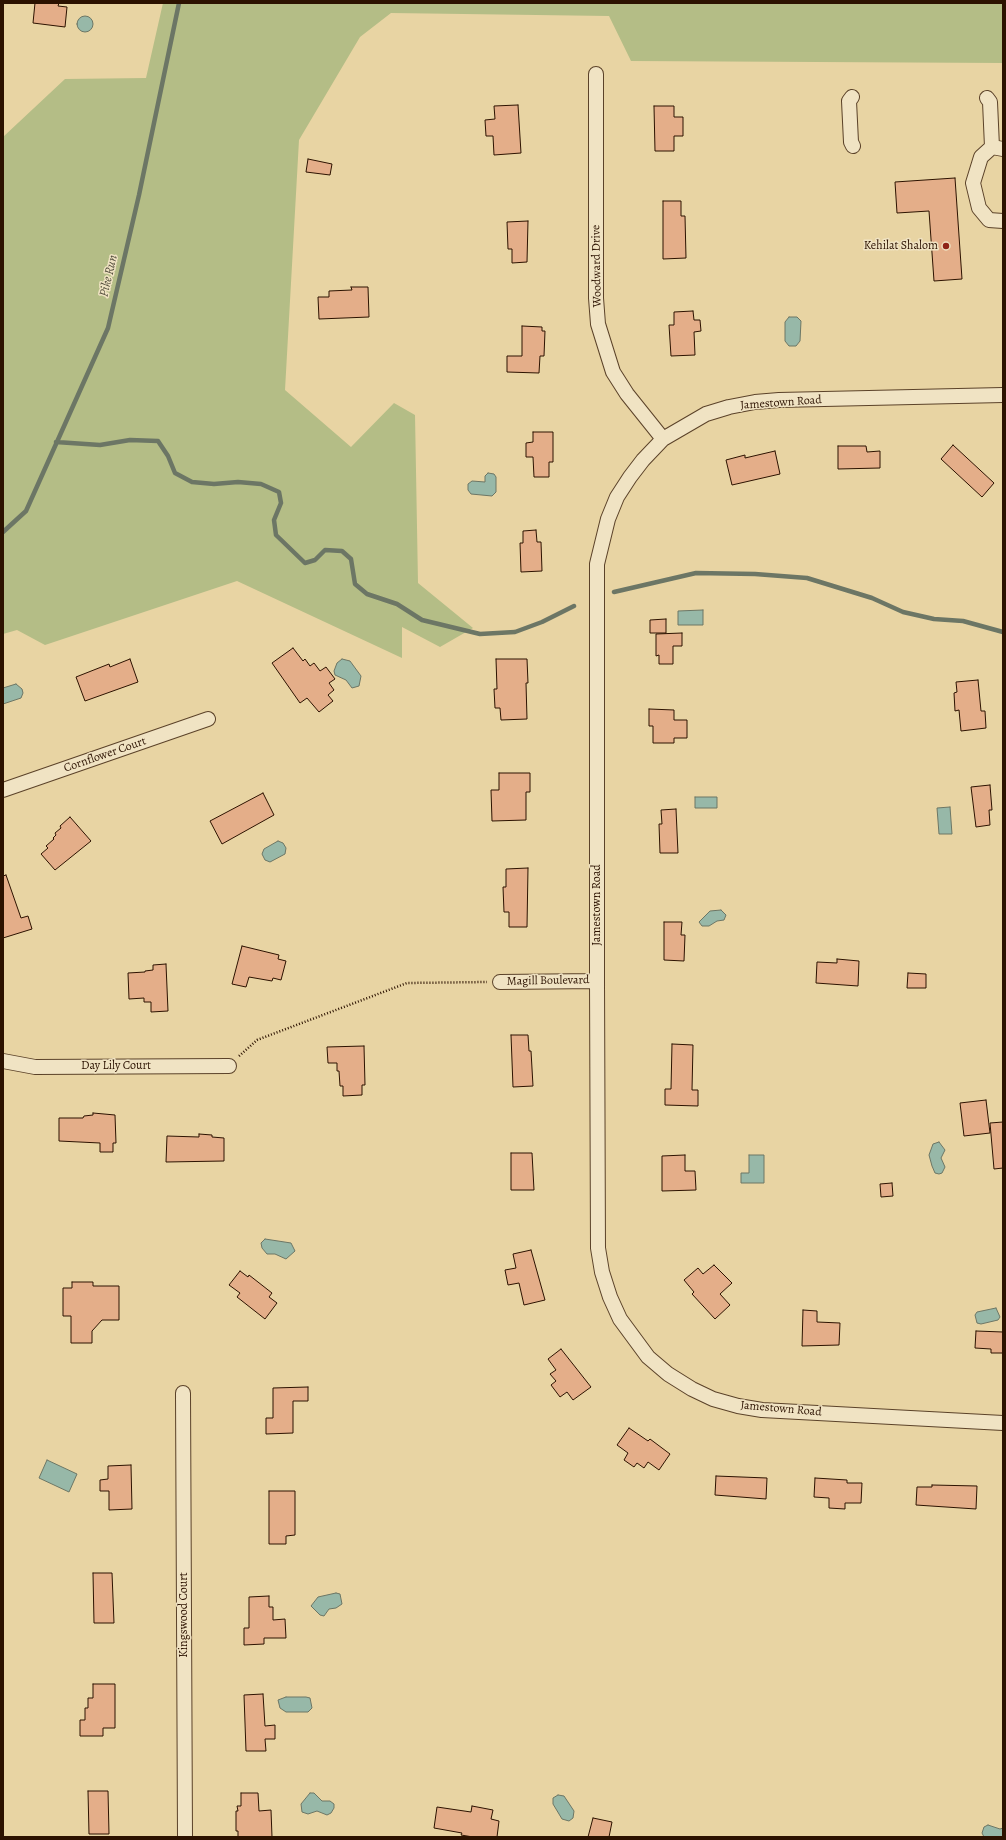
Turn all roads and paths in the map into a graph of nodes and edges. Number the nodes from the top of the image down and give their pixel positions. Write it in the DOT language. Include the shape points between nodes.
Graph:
graph roads {
  1 [pos="596,74"];
  2 [pos="852,97"];
  3 [pos="987,98"];
  4 [pos="853,146"];
  5 [pos="997,148"];
  6 [pos="1003,221"];
  7 [pos="1003,396"];
  8 [pos="663,439"];
  9 [pos="208,719"];
  10 [pos="3,790"];
  11 [pos="597,981"];
  12 [pos="500,982"];
  13 [pos="3,1061"];
  14 [pos="229,1066"];
  15 [pos="183,1393"];
  16 [pos="1003,1423"];
  17 [pos="184,1837"];
  1 -- 8 [label="street, Woodward Drive" via="598,324 614,372 627,394"];
  2 -- 4 [label="street" via="849,101"];
  3 -- 5 [label="street" via="990,102"];
  5 -- 6 [label="street" via="980,157 973,183 979,208 989,220"];
  7 -- 8 [label="street, Jamestown Road" via="755,402 706,414"];
  8 -- 11 [label="street, Jamestown Road" via="643,460 617,497 608,519 597,564"];
  9 -- 10 [label="street, Cornflower Court"];
  11 -- 12 [label="street, Magill Boulevard"];
  11 -- 16 [label="street, Jamestown Road" via="598,1248 602,1272 620,1319 648,1357 692,1389 713,1399 738,1406 762,1410"];
  12 -- 14 [label="path" via="408,983 257,1040"];
  13 -- 14 [label="street, Day Lily Court" via="35,1067"];
  15 -- 17 [label="street, Kingswood Court"];
}
